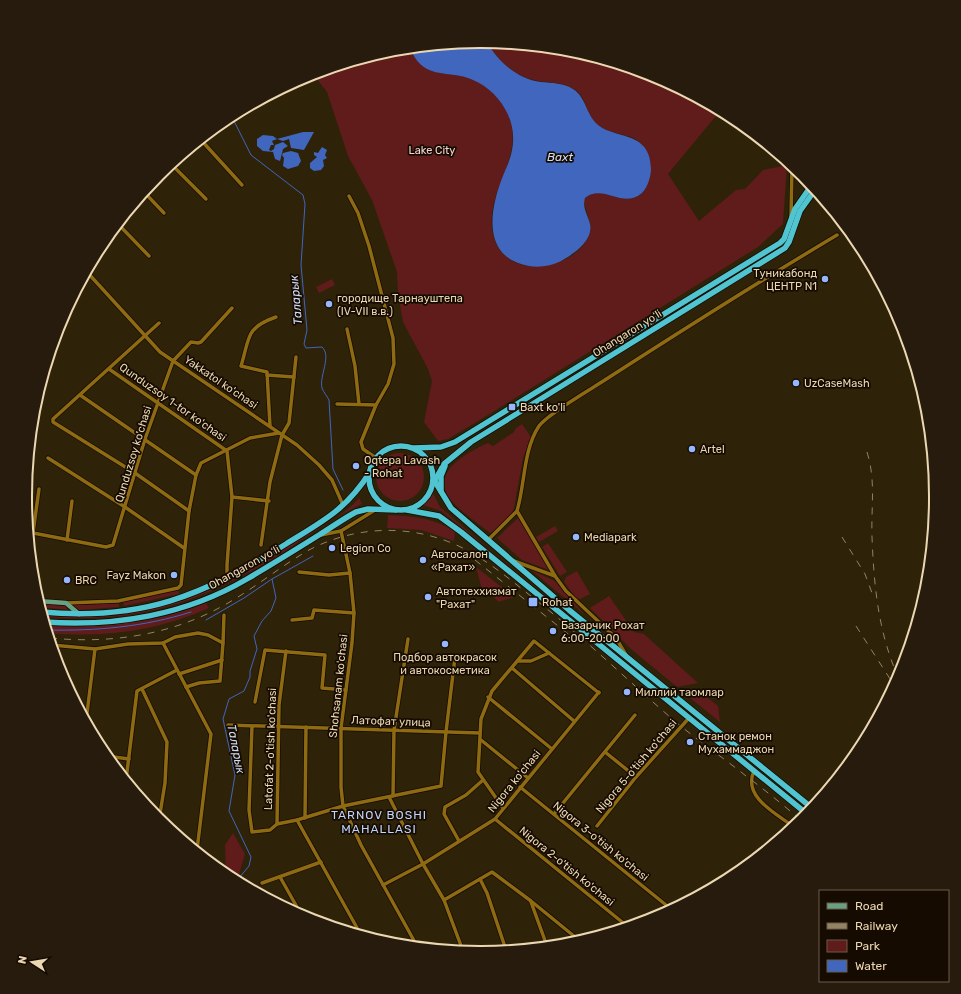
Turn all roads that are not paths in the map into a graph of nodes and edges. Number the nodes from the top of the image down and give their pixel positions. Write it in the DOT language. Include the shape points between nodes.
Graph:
graph roads {
  1 [pos="204,143"];
  2 [pos="176,169"];
  3 [pos="792,174"];
  4 [pos="242,185"];
  5 [pos="808,191"];
  6 [pos="809,192"];
  7 [pos="148,196"];
  8 [pos="349,196"];
  9 [pos="206,200"];
  10 [pos="164,213"];
  11 [pos="790,220"];
  12 [pos="122,228"];
  13 [pos="837,235"];
  14 [pos="149,256"];
  15 [pos="90,276"];
  16 [pos="232,308"];
  17 [pos="276,317"];
  18 [pos="159,323"];
  19 [pos="347,329"];
  20 [pos="145,336"];
  21 [pos="296,357"];
  22 [pos="173,361"];
  23 [pos="109,369"];
  24 [pos="267,375"];
  25 [pos="294,377"];
  26 [pos="80,395"];
  27 [pos="158,402"];
  28 [pos="337,404"];
  29 [pos="359,404"];
  30 [pos="376,405"];
  31 [pos="270,426"];
  32 [pos="280,434"];
  33 [pos="145,439"];
  34 [pos="414,448"];
  35 [pos="227,451"];
  36 [pos="48,458"];
  37 [pos="376,458"];
  38 [pos="449,459"];
  39 [pos="370,472"];
  40 [pos="135,473"];
  41 [pos="196,475"];
  42 [pos="434,482"];
  43 [pos="40,489"];
  44 [pos="232,497"];
  45 [pos="442,497"];
  46 [pos="72,501"];
  47 [pos="269,501"];
  48 [pos="344,506"];
  49 [pos="125,507"];
  50 [pos="376,509"];
  51 [pos="396,510"];
  52 [pos="407,510"];
  53 [pos="189,511"];
  54 [pos="517,511"];
  55 [pos="33,530"];
  56 [pos="341,531"];
  57 [pos="34,533"];
  58 [pos="318,535"];
  59 [pos="66,540"];
  60 [pos="488,540"];
  61 [pos="261,545"];
  62 [pos="184,548"];
  63 [pos="512,560"];
  64 [pos="299,572"];
  65 [pos="350,573"];
  66 [pos="555,576"];
  67 [pos="230,577"];
  68 [pos="178,588"];
  69 [pos="185,597"];
  70 [pos="45,601"];
  71 [pos="66,603"];
  72 [pos="47,612"];
  73 [pos="354,613"];
  74 [pos="79,614"];
  75 [pos="224,615"];
  76 [pos="292,620"];
  77 [pos="50,622"];
  78 [pos="408,639"];
  79 [pos="163,643"];
  80 [pos="223,643"];
  81 [pos="58,646"];
  82 [pos="96,649"];
  83 [pos="286,651"];
  84 [pos="549,653"];
  85 [pos="455,657"];
  86 [pos="627,658"];
  87 [pos="222,660"];
  88 [pos="518,661"];
  89 [pos="622,663"];
  90 [pos="512,668"];
  91 [pos="177,670"];
  92 [pos="179,674"];
  93 [pos="186,686"];
  94 [pos="142,689"];
  95 [pos="346,690"];
  96 [pos="488,697"];
  97 [pos="255,702"];
  98 [pos="87,712"];
  99 [pos="635,714"];
  100 [pos="690,718"];
  101 [pos="574,721"];
  102 [pos="228,725"];
  103 [pos="252,726"];
  104 [pos="279,726"];
  105 [pos="306,727"];
  106 [pos="341,728"];
  107 [pos="394,730"];
  108 [pos="446,732"];
  109 [pos="480,733"];
  110 [pos="481,740"];
  111 [pos="552,749"];
  112 [pos="605,752"];
  113 [pos="116,757"];
  114 [pos="129,759"];
  115 [pos="754,771"];
  116 [pos="127,773"];
  117 [pos="636,777"];
  118 [pos="528,778"];
  119 [pos="483,780"];
  120 [pos="520,787"];
  121 [pos="391,797"];
  122 [pos="807,804"];
  123 [pos="343,806"];
  124 [pos="503,808"];
  125 [pos="802,810"];
  126 [pos="160,811"];
  127 [pos="554,814"];
  128 [pos="305,818"];
  129 [pos="495,819"];
  130 [pos="297,820"];
  131 [pos="789,822"];
  132 [pos="277,824"];
  133 [pos="596,826"];
  134 [pos="459,840"];
  135 [pos="198,845"];
  136 [pos="321,862"];
  137 [pos="423,864"];
  138 [pos="280,877"];
  139 [pos="480,879"];
  140 [pos="262,883"];
  141 [pos="383,885"];
  142 [pos="444,900"];
  143 [pos="531,901"];
  144 [pos="296,905"];
  145 [pos="665,905"];
  146 [pos="623,923"];
  147 [pos="358,928"];
  148 [pos="573,936"];
  149 [pos="414,941"];
  150 [pos="545,941"];
  151 [pos="461,945"];
  152 [pos="504,945"];
  1 -- 4 [label="street"];
  2 -- 9 [label="street"];
  3 -- 11 [label="street"];
  5 -- 11 [label="highway, Ohangaron yoʻli"];
  6 -- 38 [label="highway, Ohangaron yoʻli" via="790,242 785,248 471,442"];
  7 -- 10 [label="street"];
  8 -- 30 [label="street" via="358,213 369,246 393,338 394,364 388,384"];
  11 -- 34 [label="highway, Ohangaron yoʻli" via="784,239 780,243 456,442 441,447"];
  12 -- 14 [label="street"];
  13 -- 54 [label="street" via="742,292 541,424 531,446"];
  15 -- 20 [label="street, Yakkatol ko'chasi"];
  16 -- 22 [label="street, Qunduzsoy ko'chasi" via="201,342 187,344"];
  17 -- 24 [label="street" via="253,328 241,366 266,371"];
  18 -- 20 [label="street"];
  19 -- 29 [label="street" via="355,366"];
  20 -- 22 [label="street, Yakkatol ko'chasi"];
  20 -- 23 [label="street"];
  21 -- 25 [label="street"];
  22 -- 27 [label="street, Qunduzsoy ko'chasi"];
  22 -- 31 [label="street, Yakkatol ko'chasi"];
  23 -- 26 [label="street"];
  23 -- 27 [label="street, Qunduzsoy 1-tor ko'chasi"];
  24 -- 25 [label="street"];
  24 -- 31 [label="street"];
  25 -- 32 [label="street" via="289,423"];
  26 -- 33 [label="street"];
  26 -- 40 [label="street" via="53,419 53,422"];
  27 -- 33 [label="street, Qunduzsoy ko'chasi"];
  27 -- 35 [label="street, Qunduzsoy 1-tor ko'chasi"];
  28 -- 29 [label="street"];
  29 -- 30 [label="street"];
  30 -- 37 [label="street" via="361,442 363,449"];
  31 -- 32 [label="street, Yakkatol ko'chasi"];
  32 -- 35 [label="street" via="250,438"];
  32 -- 47 [label="street" via="270,482"];
  32 -- 48 [label="street, Yakkatol ko'chasi" via="304,451 325,471"];
  33 -- 40 [label="street, Qunduzsoy ko'chasi"];
  33 -- 41 [label="street"];
  34 -- 37 [label="highway" via="403,445 391,447"];
  34 -- 42 [label="highway" via="429,461"];
  35 -- 41 [label="street" via="201,463"];
  35 -- 44 [label="street"];
  36 -- 49 [label="street"];
  37 -- 39 [label="highway"];
  38 -- 42 [label="highway, Ohangaron yoʻli" via="438,472"];
  38 -- 45 [label="highway" via="441,476"];
  39 -- 48 [label="highway, Ohangaron yoʻli"];
  39 -- 51 [label="highway" via="370,486 376,498"];
  40 -- 49 [label="street, Qunduzsoy ko'chasi"];
  40 -- 53 [label="street"];
  41 -- 53 [label="street"];
  42 -- 45 [label="highway"];
  42 -- 52 [label="highway" via="424,501"];
  43 -- 55 [label="street"];
  44 -- 47 [label="street"];
  44 -- 67 [label="street" via="227,565"];
  45 -- 60 [label="highway"];
  46 -- 59 [label="street"];
  47 -- 61 [label="street"];
  48 -- 67 [label="highway, Ohangaron yoʻli"];
  49 -- 59 [label="street, Qunduzsoy ko'chasi" via="113,545 106,547"];
  49 -- 62 [label="street"];
  50 -- 51 [label="highway, Ohangaron yoʻli"];
  50 -- 56 [label="street"];
  50 -- 58 [label="highway, Ohangaron yoʻli" via="356,512"];
  51 -- 52 [label="highway"];
  52 -- 89 [label="highway" via="444,519"];
  53 -- 62 [label="street"];
  54 -- 60 [label="street"];
  54 -- 66 [label="street"];
  56 -- 58 [label="street"];
  56 -- 65 [label="street, Shohsanam ko'chasi"];
  57 -- 59 [label="street"];
  58 -- 77 [label="highway, Ohangaron yoʻli" via="238,584 183,608 152,616 108,622"];
  60 -- 63 [label="highway"];
  62 -- 68 [label="street" via="181,584"];
  63 -- 66 [label="street"];
  63 -- 86 [label="highway"];
  64 -- 65 [label="street"];
  65 -- 73 [label="street, Shohsanam ko'chasi"];
  66 -- 86 [label="street" via="575,601 616,638"];
  67 -- 69 [label="highway, Ohangaron yoʻli"];
  68 -- 69 [label="street"];
  68 -- 71 [label="street" via="118,601"];
  69 -- 74 [label="highway, Ohangaron yoʻli" via="134,610"];
  70 -- 71 [label="main road"];
  71 -- 74 [label="main road"];
  72 -- 74 [label="highway, Ohangaron yoʻli"];
  73 -- 76 [label="street" via="314,610 312,618"];
  73 -- 95 [label="street, Shohsanam ko'chasi"];
  75 -- 80 [label="street"];
  78 -- 107 [label="street"];
  79 -- 80 [label="street" via="175,637 198,633"];
  79 -- 82 [label="street" via="128,644"];
  79 -- 91 [label="street"];
  80 -- 87 [label="street"];
  81 -- 82 [label="street"];
  82 -- 98 [label="street"];
  83 -- 95 [label="street" via="325,655 322,688"];
  83 -- 97 [label="street" via="264,650"];
  83 -- 104 [label="street, Latofat 2-o'tish ko'chasi"];
  84 -- 88 [label="street" via="531,661"];
  84 -- 88 [label="street" via="534,641"];
  84 -- 101 [label="street, Nigora ko'chasi" via="599,692"];
  85 -- 108 [label="street"];
  86 -- 89 [label="highway"];
  86 -- 122 [label="highway"];
  87 -- 92 [label="street"];
  87 -- 93 [label="street" via="220,681"];
  88 -- 90 [label="street"];
  89 -- 100 [label="highway"];
  90 -- 96 [label="street"];
  90 -- 101 [label="street"];
  91 -- 92 [label="street"];
  91 -- 94 [label="street"];
  92 -- 93 [label="street"];
  93 -- 135 [label="street" via="210,734"];
  94 -- 114 [label="street" via="137,693"];
  94 -- 126 [label="street" via="167,742"];
  95 -- 106 [label="street, Shohsanam ko'chasi"];
  96 -- 109 [label="street"];
  96 -- 111 [label="street"];
  99 -- 112 [label="street"];
  100 -- 115 [label="highway"];
  100 -- 117 [label="street, Nigora 5-o'tish ko'chasi"];
  101 -- 111 [label="street, Nigora ko'chasi"];
  102 -- 103 [label="street, Латофат улица"];
  103 -- 104 [label="street, Латофат улица"];
  103 -- 132 [label="street" via="249,810 252,832 270,830"];
  104 -- 105 [label="street, Латофат улица"];
  104 -- 132 [label="street, Latofat 2-o'tish ko'chasi"];
  105 -- 106 [label="street, Латофат улица"];
  105 -- 128 [label="street"];
  106 -- 107 [label="street, Латофат улица"];
  106 -- 123 [label="street, Shohsanam ko'chasi"];
  107 -- 108 [label="street, Латофат улица"];
  107 -- 121 [label="street"];
  108 -- 109 [label="street, Латофат улица"];
  108 -- 121 [label="street" via="442,786"];
  109 -- 110 [label="street"];
  110 -- 118 [label="street"];
  110 -- 119 [label="street" via="478,772"];
  111 -- 118 [label="street, Nigora ko'chasi"];
  112 -- 117 [label="street"];
  112 -- 127 [label="street"];
  113 -- 114 [label="street"];
  114 -- 116 [label="street"];
  115 -- 125 [label="highway"];
  115 -- 131 [label="street" via="751,781 755,795"];
  117 -- 133 [label="street, Nigora 5-o'tish ko'chasi"];
  118 -- 120 [label="street, Nigora ko'chasi"];
  119 -- 124 [label="street"];
  119 -- 134 [label="street" via="466,795 444,807 444,814"];
  120 -- 124 [label="street, Nigora ko'chasi"];
  120 -- 127 [label="street, Nigora 3-o'tish ko'chasi"];
  121 -- 123 [label="street"];
  121 -- 137 [label="street"];
  123 -- 128 [label="street"];
  123 -- 141 [label="street, Shohsanam ko'chasi"];
  124 -- 129 [label="street, Nigora ko'chasi"];
  127 -- 145 [label="street, Nigora 3-o'tish ko'chasi"];
  128 -- 130 [label="street"];
  129 -- 134 [label="street, Nigora ko'chasi"];
  129 -- 146 [label="street, Nigora 2-o'tish ko'chasi"];
  130 -- 132 [label="street"];
  130 -- 136 [label="street"];
  134 -- 137 [label="street, Nigora ko'chasi"];
  136 -- 138 [label="street"];
  136 -- 147 [label="street"];
  137 -- 141 [label="street, Nigora ko'chasi"];
  137 -- 142 [label="street"];
  138 -- 140 [label="street"];
  138 -- 144 [label="street"];
  139 -- 142 [label="street"];
  139 -- 143 [label="street" via="493,872"];
  139 -- 152 [label="street"];
  141 -- 149 [label="street, Shohsanam ko'chasi"];
  142 -- 151 [label="street"];
  143 -- 148 [label="street"];
  143 -- 150 [label="street"];
}
